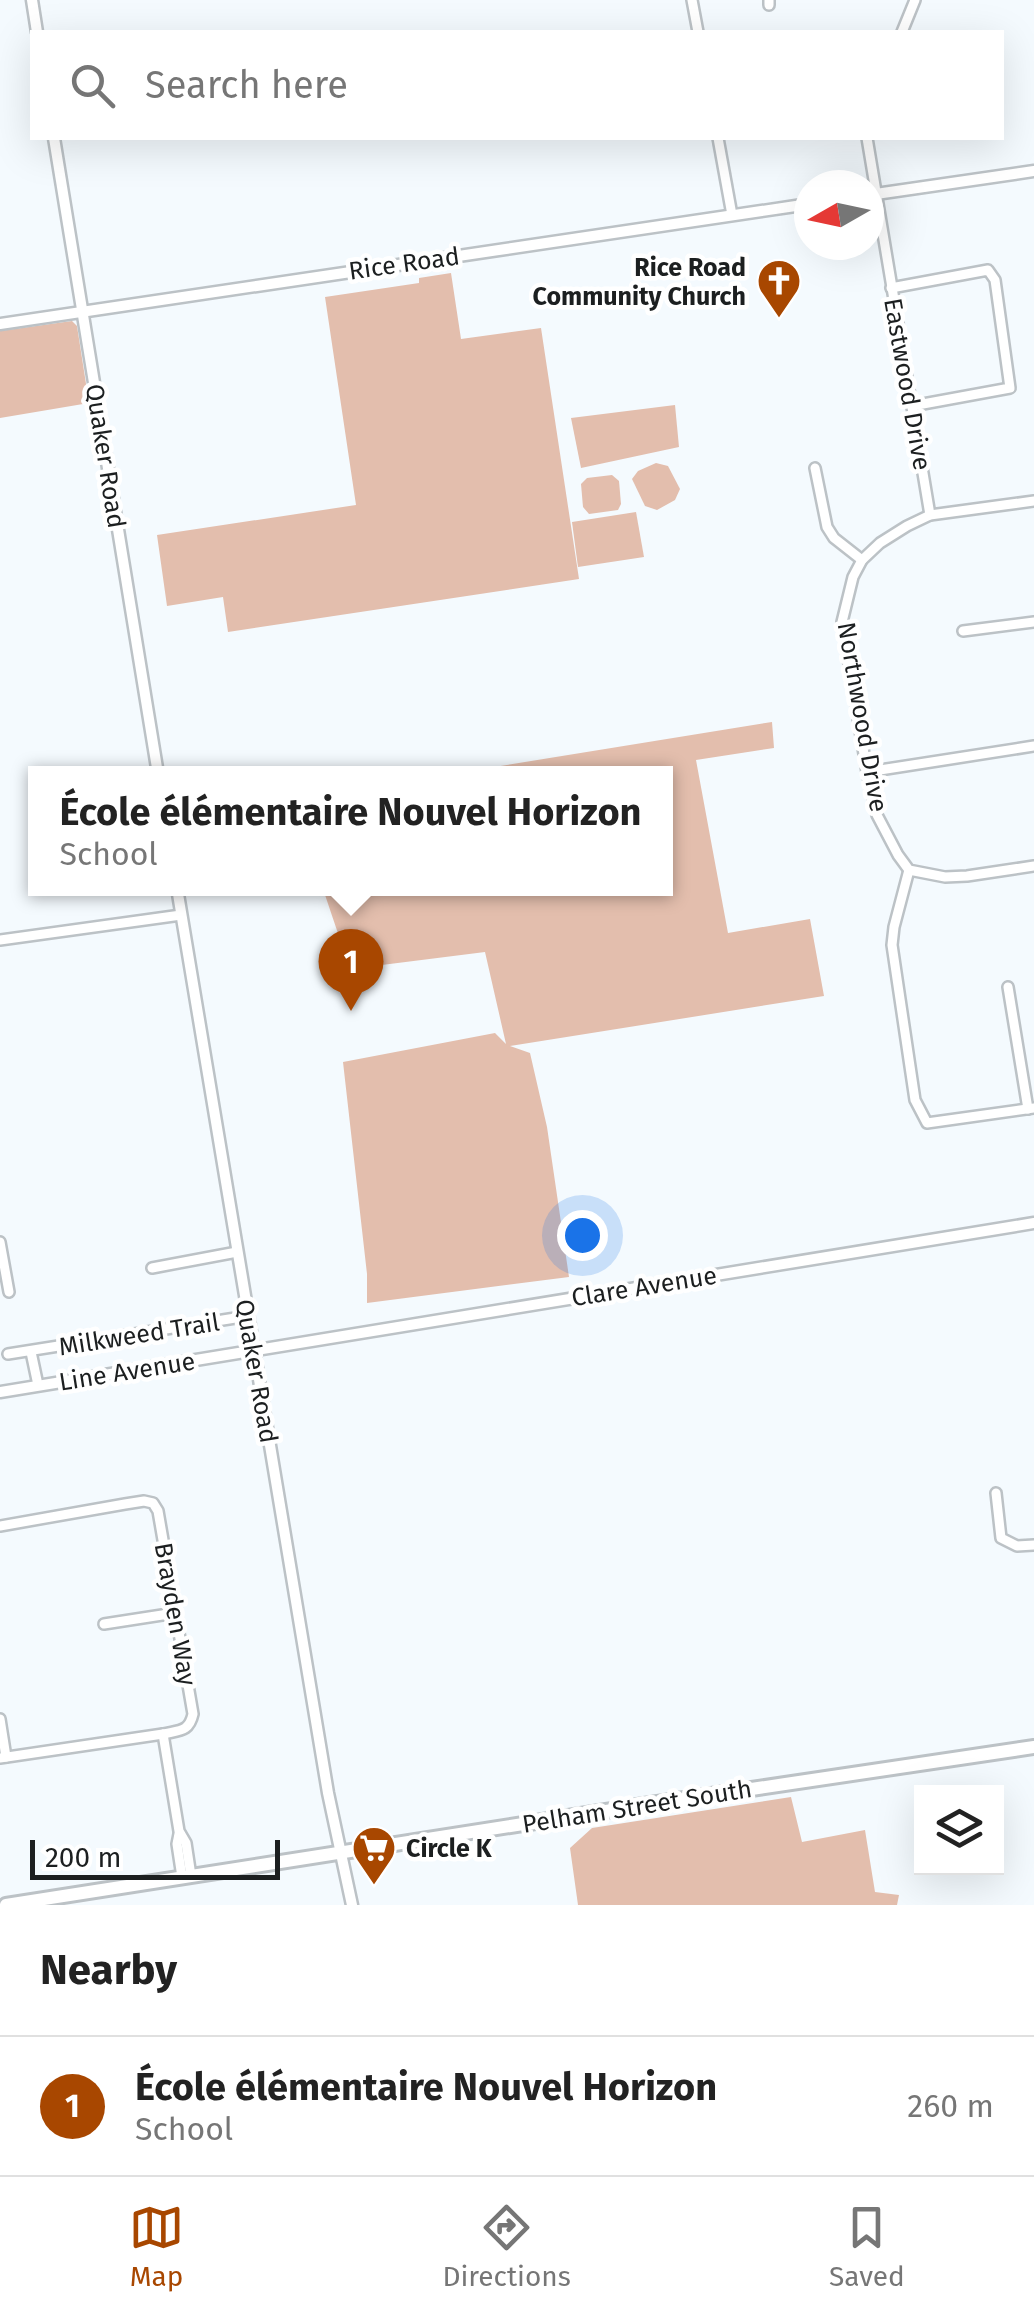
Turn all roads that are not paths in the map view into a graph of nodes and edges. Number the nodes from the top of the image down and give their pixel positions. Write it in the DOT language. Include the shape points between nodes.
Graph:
graph roads {
  1 [pos="32,0"];
  2 [pos="692,0"];
  3 [pos="915,0"];
  4 [pos="37,30"];
  5 [pos="698,30"];
  6 [pos="903,30"];
  7 [pos="54,140"];
  8 [pos="718,140"];
  9 [pos="867,140"];
  10 [pos="870,170"];
  11 [pos="1034,171"];
  12 [pos="884,192"];
  13 [pos="794,206"];
  14 [pos="732,214"];
  15 [pos="884,251"];
  16 [pos="891,288"];
  17 [pos="82,312"];
  18 [pos="0,324"];
  19 [pos="912,406"];
  20 [pos="815,468"];
  21 [pos="1033,501"];
  22 [pos="1034,514"];
  23 [pos="930,515"];
  24 [pos="862,560"];
  25 [pos="1034,622"];
  26 [pos="964,631"];
  27 [pos="1034,746"];
  28 [pos="157,766"];
  29 [pos="867,772"];
  30 [pos="1034,866"];
  31 [pos="909,870"];
  32 [pos="177,896"];
  33 [pos="180,916"];
  34 [pos="0,940"];
  35 [pos="1008,987"];
  36 [pos="1031,1108"];
  37 [pos="1034,1223"];
  38 [pos="0,1242"];
  39 [pos="236,1252"];
  40 [pos="152,1268"];
  41 [pos="10,1292"];
  42 [pos="248,1316"];
  43 [pos="253,1350"];
  44 [pos="31,1352"];
  45 [pos="8,1354"];
  46 [pos="38,1386"];
  47 [pos="0,1392"];
  48 [pos="996,1492"];
  49 [pos="0,1526"];
  50 [pos="1034,1545"];
  51 [pos="175,1613"];
  52 [pos="104,1624"];
  53 [pos="0,1720"];
  54 [pos="163,1734"];
  55 [pos="1034,1747"];
  56 [pos="3,1757"];
  57 [pos="342,1853"];
  58 [pos="187,1877"];
  59 [pos="6,1905"];
  60 [pos="352,1905"];
  1 -- 4 [label="street"];
  2 -- 5 [label="street"];
  3 -- 6 [label="street"];
  7 -- 17 [label="street, Quaker Road"];
  8 -- 14 [label="street"];
  9 -- 10 [label="street, Eastwood Drive"];
  11 -- 12 [label="street"];
  13 -- 14 [label="street, Rice Road"];
  14 -- 17 [label="street, Rice Road"];
  15 -- 16 [label="street, Eastwood Drive"];
  16 -- 19 [label="street, Eastwood Drive"];
  16 -- 19 [label="street" via="988,270 995,280 1010,388"];
  17 -- 18 [label="street, Rice Road"];
  17 -- 28 [label="street, Quaker Road"];
  19 -- 23 [label="street, Eastwood Drive"];
  20 -- 24 [label="street" via="827,527"];
  21 -- 22 [label="street"];
  21 -- 23 [label="street"];
  23 -- 24 [label="street"];
  24 -- 29 [label="street, Northwood Drive" via="842,622"];
  25 -- 26 [label="street"];
  27 -- 29 [label="street"];
  29 -- 31 [label="street, Northwood Drive" via="877,815"];
  30 -- 31 [label="street" via="966,876"];
  31 -- 36 [label="street" via="892,945 921,1114 927,1122"];
  32 -- 33 [label="street, Quaker Road"];
  33 -- 34 [label="street"];
  33 -- 39 [label="street, Quaker Road"];
  35 -- 36 [label="street"];
  37 -- 43 [label="street, Clare Avenue"];
  38 -- 41 [label="street"];
  39 -- 40 [label="street"];
  39 -- 42 [label="street, Quaker Road"];
  42 -- 43 [label="street, Quaker Road"];
  42 -- 44 [label="street, Milkweed Trail"];
  43 -- 46 [label="street, Line Avenue"];
  43 -- 57 [label="street, Quaker Road"];
  44 -- 45 [label="street, Milkweed Trail"];
  44 -- 46 [label="street, Milkweed Trail"];
  46 -- 47 [label="street, Line Avenue"];
  48 -- 50 [label="street" via="1002,1538 1010,1545"];
  49 -- 51 [label="street, Brayden Way" via="153,1503"];
  51 -- 52 [label="street"];
  51 -- 54 [label="street, Brayden Way" via="193,1714 185,1729"];
  53 -- 56 [label="street"];
  54 -- 56 [label="street"];
  54 -- 58 [label="street"];
  55 -- 57 [label="main road, Pelham Street South"];
  57 -- 58 [label="main road, Pelham Street South"];
  57 -- 60 [label="street, Quaker Road"];
  58 -- 59 [label="main road, Pelham Street South"];
}
